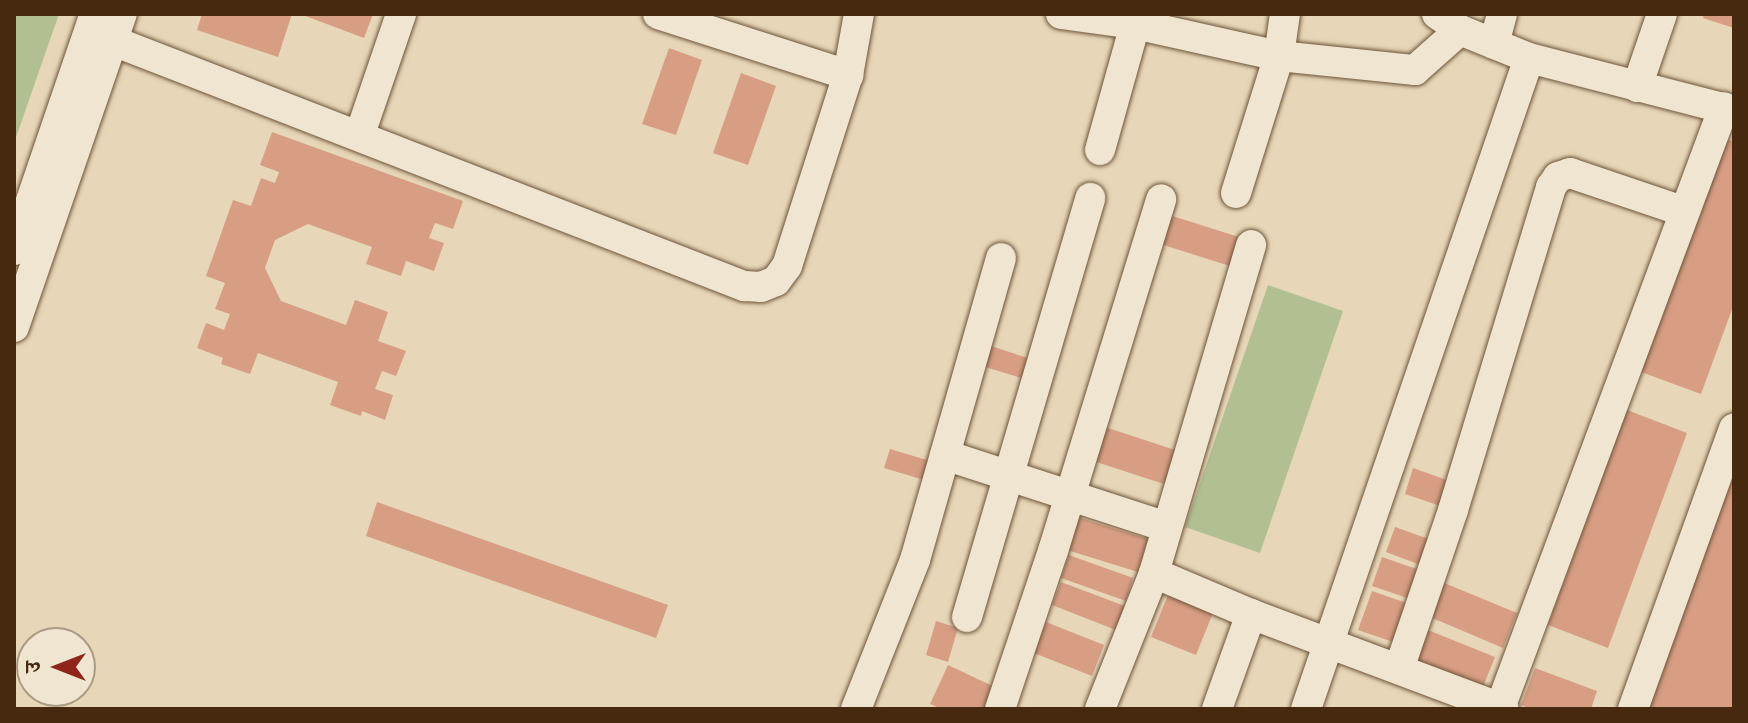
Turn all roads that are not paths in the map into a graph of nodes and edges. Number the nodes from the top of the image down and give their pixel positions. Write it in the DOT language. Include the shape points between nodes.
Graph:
graph roads {
  1 [pos="401,14"];
  2 [pos="658,14"];
  3 [pos="859,14"];
  4 [pos="1061,14"];
  5 [pos="1285,14"];
  6 [pos="1502,14"];
  7 [pos="1662,14"];
  8 [pos="1137,19"];
  9 [pos="1449,22"];
  10 [pos="105,25"];
  11 [pos="1494,44"];
  12 [pos="1279,56"];
  13 [pos="1529,58"];
  14 [pos="848,75"];
  15 [pos="1637,87"];
  16 [pos="1729,109"];
  17 [pos="70,126"];
  18 [pos="360,134"];
  19 [pos="1100,150"];
  20 [pos="1236,193"];
  21 [pos="1090,198"];
  22 [pos="1161,199"];
  23 [pos="1685,212"];
  24 [pos="1251,245"];
  25 [pos="14,250"];
  26 [pos="1001,258"];
  27 [pos="16,318"];
  28 [pos="1734,429"];
  29 [pos="945,455"];
  30 [pos="1006,476"];
  31 [pos="1070,496"];
  32 [pos="1167,527"];
  33 [pos="1154,573"];
  34 [pos="1251,614"];
  35 [pos="967,617"];
  36 [pos="1328,643"];
  37 [pos="1399,669"];
  38 [pos="1502,708"];
  39 [pos="856,709"];
  40 [pos="1000,709"];
  41 [pos="1100,709"];
  42 [pos="1217,709"];
  43 [pos="1306,709"];
  44 [pos="1633,709"];
  1 -- 18 [label="street"];
  2 -- 14 [label="street"];
  3 -- 14 [label="street"];
  4 -- 8 [label="street"];
  5 -- 12 [label="street"];
  6 -- 11 [label="street"];
  7 -- 15 [label="street"];
  8 -- 12 [label="street"];
  8 -- 19 [label="street"];
  9 -- 11 [label="street"];
  9 -- 12 [label="street" via="1415,70"];
  10 -- 17 [label="street"];
  10 -- 18 [label="street"];
  11 -- 13 [label="street"];
  12 -- 20 [label="street"];
  13 -- 15 [label="street"];
  13 -- 36 [label="street"];
  14 -- 18 [label="street" via="787,266 776,281 761,287 744,286"];
  15 -- 16 [label="street"];
  16 -- 23 [label="street"];
  17 -- 25 [label="street"];
  17 -- 27 [label="street"];
  21 -- 30 [label="street"];
  22 -- 31 [label="street"];
  23 -- 37 [label="street" via="1570,173 1551,187"];
  23 -- 38 [label="street"];
  24 -- 32 [label="street"];
  26 -- 29 [label="street"];
  28 -- 44 [label="street"];
  29 -- 30 [label="street"];
  29 -- 39 [label="street" via="915,560"];
  30 -- 31 [label="street"];
  30 -- 35 [label="street"];
  31 -- 32 [label="street"];
  31 -- 40 [label="street"];
  32 -- 33 [label="street"];
  33 -- 34 [label="street"];
  33 -- 41 [label="street"];
  34 -- 36 [label="street"];
  34 -- 42 [label="street"];
  36 -- 37 [label="street"];
  36 -- 43 [label="street"];
  37 -- 38 [label="street"];
}
